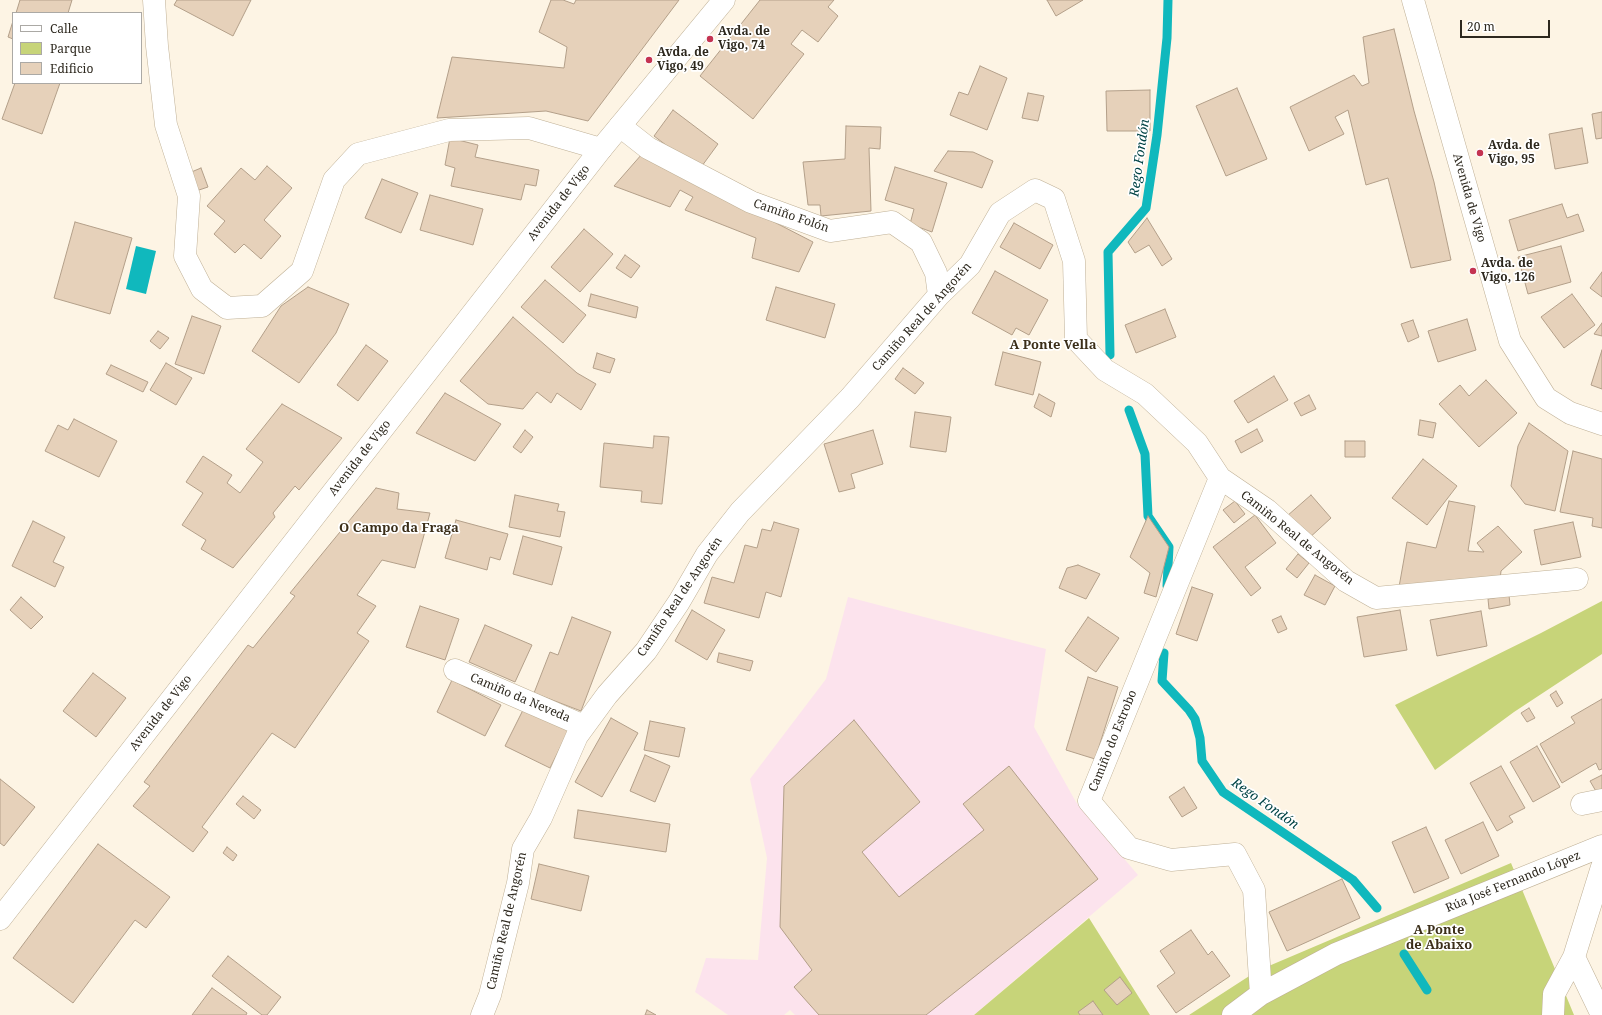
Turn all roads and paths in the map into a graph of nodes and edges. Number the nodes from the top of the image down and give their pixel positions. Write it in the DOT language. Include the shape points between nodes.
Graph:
graph roads {
  1 [pos="154,0"];
  2 [pos="724,0"];
  3 [pos="1413,0"];
  4 [pos="620,126"];
  5 [pos="601,149"];
  6 [pos="939,295"];
  7 [pos="1602,424"];
  8 [pos="1220,478"];
  9 [pos="1577,579"];
  10 [pos="455,670"];
  11 [pos="584,726"];
  12 [pos="1602,846"];
  13 [pos="1602,867"];
  14 [pos="0,919"];
  15 [pos="1574,957"];
  16 [pos="1261,994"];
  17 [pos="482,1015"];
  18 [pos="1233,1015"];
  19 [pos="1553,1015"];
  20 [pos="1602,1015"];
  1 -- 5 [label="street" via="166,124 189,196 185,256 202,289 227,308 262,306 302,271 334,180 358,154 449,130 529,128"];
  2 -- 4 [label="street, Avenida de Vigo"];
  3 -- 7 [label="street, Avenida de Vigo" via="1510,341 1546,398 1570,413"];
  4 -- 5 [label="street, Avenida de Vigo"];
  4 -- 6 [label="street, Camiño Folón" via="648,148 751,202 830,231 892,222 921,242 936,273"];
  5 -- 14 [label="street, Avenida de Vigo"];
  6 -- 8 [label="street, Camiño Real de Angorén" via="970,265 1000,213 1035,190 1054,199 1074,260 1076,339 1105,370 1145,394 1197,443"];
  6 -- 11 [label="street, Camiño Real de Angorén" via="850,398 740,512 707,554 646,652 607,695"];
  8 -- 9 [label="street, Camiño Real de Angorén" via="1267,510 1346,581 1376,598"];
  8 -- 16 [label="street, Camiño do Estrobo" via="1089,801 1129,848 1172,860 1235,854 1254,890"];
  10 -- 11 [label="street, Camiño da Neveda"];
  11 -- 17 [label="street, Camiño Real de Angorén" via="524,849 490,995"];
  12 -- 16 [label="street, Rúa José Fernando López" via="1336,954"];
  13 -- 15 [label="street"];
  15 -- 19 [label="street" via="1554,994"];
  15 -- 20 [label="street"];
  16 -- 18 [label="street, Rúa José Fernando López"];
}
